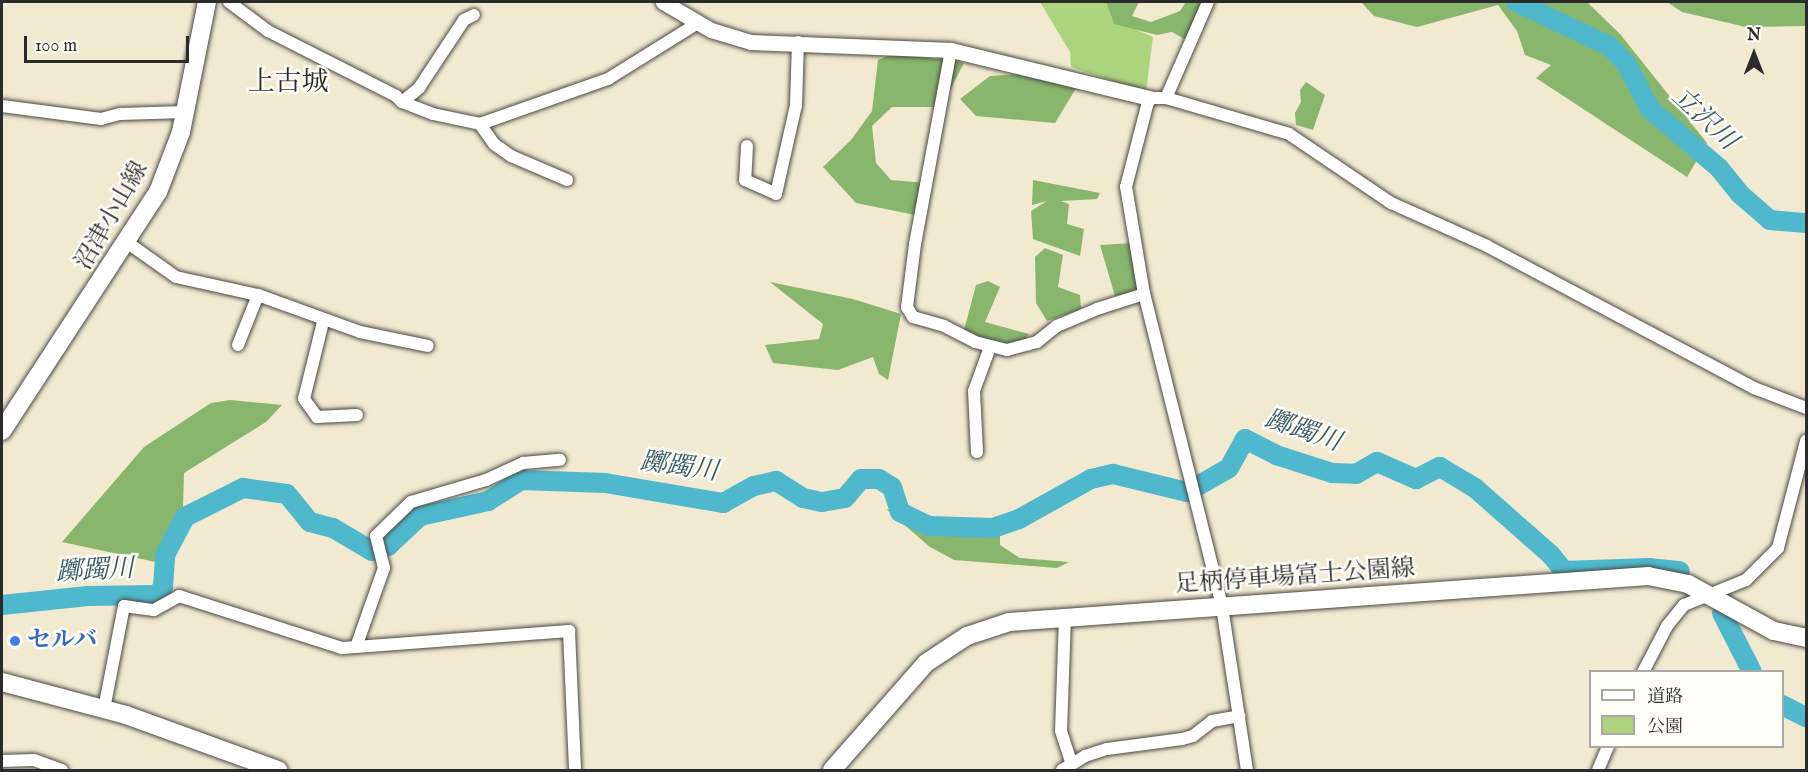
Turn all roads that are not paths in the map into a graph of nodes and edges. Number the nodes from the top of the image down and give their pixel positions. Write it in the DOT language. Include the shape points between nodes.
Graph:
graph roads {
  1 [pos="207,2"];
  2 [pos="229,2"];
  3 [pos="663,2"];
  4 [pos="1208,2"];
  5 [pos="474,15"];
  6 [pos="698,23"];
  7 [pos="798,42"];
  8 [pos="951,50"];
  9 [pos="1149,98"];
  10 [pos="1166,98"];
  11 [pos="402,102"];
  12 [pos="2,106"];
  13 [pos="185,112"];
  14 [pos="480,124"];
  15 [pos="747,146"];
  16 [pos="567,180"];
  17 [pos="128,243"];
  18 [pos="1144,294"];
  19 [pos="258,296"];
  20 [pos="323,322"];
  21 [pos="238,345"];
  22 [pos="428,346"];
  23 [pos="990,347"];
  24 [pos="1806,408"];
  25 [pos="357,415"];
  26 [pos="2,431"];
  27 [pos="1806,441"];
  28 [pos="977,452"];
  29 [pos="560,460"];
  30 [pos="1711,593"];
  31 [pos="1222,606"];
  32 [pos="1065,617"];
  33 [pos="1806,638"];
  34 [pos="356,647"];
  35 [pos="1644,670"];
  36 [pos="2,682"];
  37 [pos="104,709"];
  38 [pos="1240,716"];
  39 [pos="1608,748"];
  40 [pos="2,761"];
  41 [pos="1067,767"];
  42 [pos="62,771"];
  43 [pos="278,771"];
  44 [pos="575,771"];
  45 [pos="831,771"];
  46 [pos="1247,771"];
  47 [pos="1598,771"];
  1 -- 13 [label="main road, 沼津小山線"];
  2 -- 11 [label="street" via="268,31"];
  3 -- 6 [label="street"];
  4 -- 10 [label="street"];
  5 -- 11 [label="street" via="464,20 419,88"];
  6 -- 7 [label="street" via="751,42"];
  6 -- 14 [label="street" via="608,79"];
  7 -- 8 [label="street"];
  7 -- 15 [label="street" via="796,105 776,194 745,180"];
  8 -- 9 [label="street"];
  8 -- 23 [label="street" via="907,307 913,317"];
  9 -- 10 [label="street"];
  9 -- 18 [label="street" via="1126,187"];
  10 -- 24 [label="street" via="1288,134 1391,203 1496,250 1754,388"];
  11 -- 14 [label="street" via="432,114"];
  12 -- 13 [label="street" via="101,119 120,114"];
  13 -- 17 [label="main road, 沼津小山線" via="158,192"];
  14 -- 16 [label="street" via="494,144 511,156"];
  17 -- 19 [label="street" via="176,277"];
  17 -- 26 [label="main road, 沼津小山線"];
  18 -- 23 [label="street" via="1057,326 1037,342 1007,350"];
  18 -- 31 [label="street"];
  19 -- 20 [label="street"];
  19 -- 21 [label="street"];
  20 -- 22 [label="street"];
  20 -- 25 [label="street" via="304,399 317,417"];
  23 -- 28 [label="street" via="974,391"];
  27 -- 30 [label="street" via="1778,548 1757,573"];
  29 -- 34 [label="street" via="523,463 486,480 411,502 376,536 384,568"];
  30 -- 31 [label="main road, 足柄停車場富士公園線" via="1668,577 1629,575"];
  30 -- 33 [label="main road, 足柄停車場富士公園線" via="1774,631"];
  30 -- 35 [label="street" via="1684,605 1667,626"];
  31 -- 32 [label="main road, 足柄停車場富士公園線"];
  31 -- 38 [label="street"];
  32 -- 41 [label="street" via="1061,731"];
  32 -- 45 [label="main road, 足柄停車場富士公園線" via="1009,622 947,645 926,663"];
  34 -- 37 [label="street" via="342,648 179,596 154,610 124,606"];
  34 -- 44 [label="street" via="569,631"];
  36 -- 37 [label="main road"];
  37 -- 43 [label="main road"];
  38 -- 41 [label="street" via="1212,721 1193,736 1154,746 1107,749"];
  38 -- 46 [label="street"];
  39 -- 47 [label="street"];
  40 -- 42 [label="street" via="34,760"];
}
